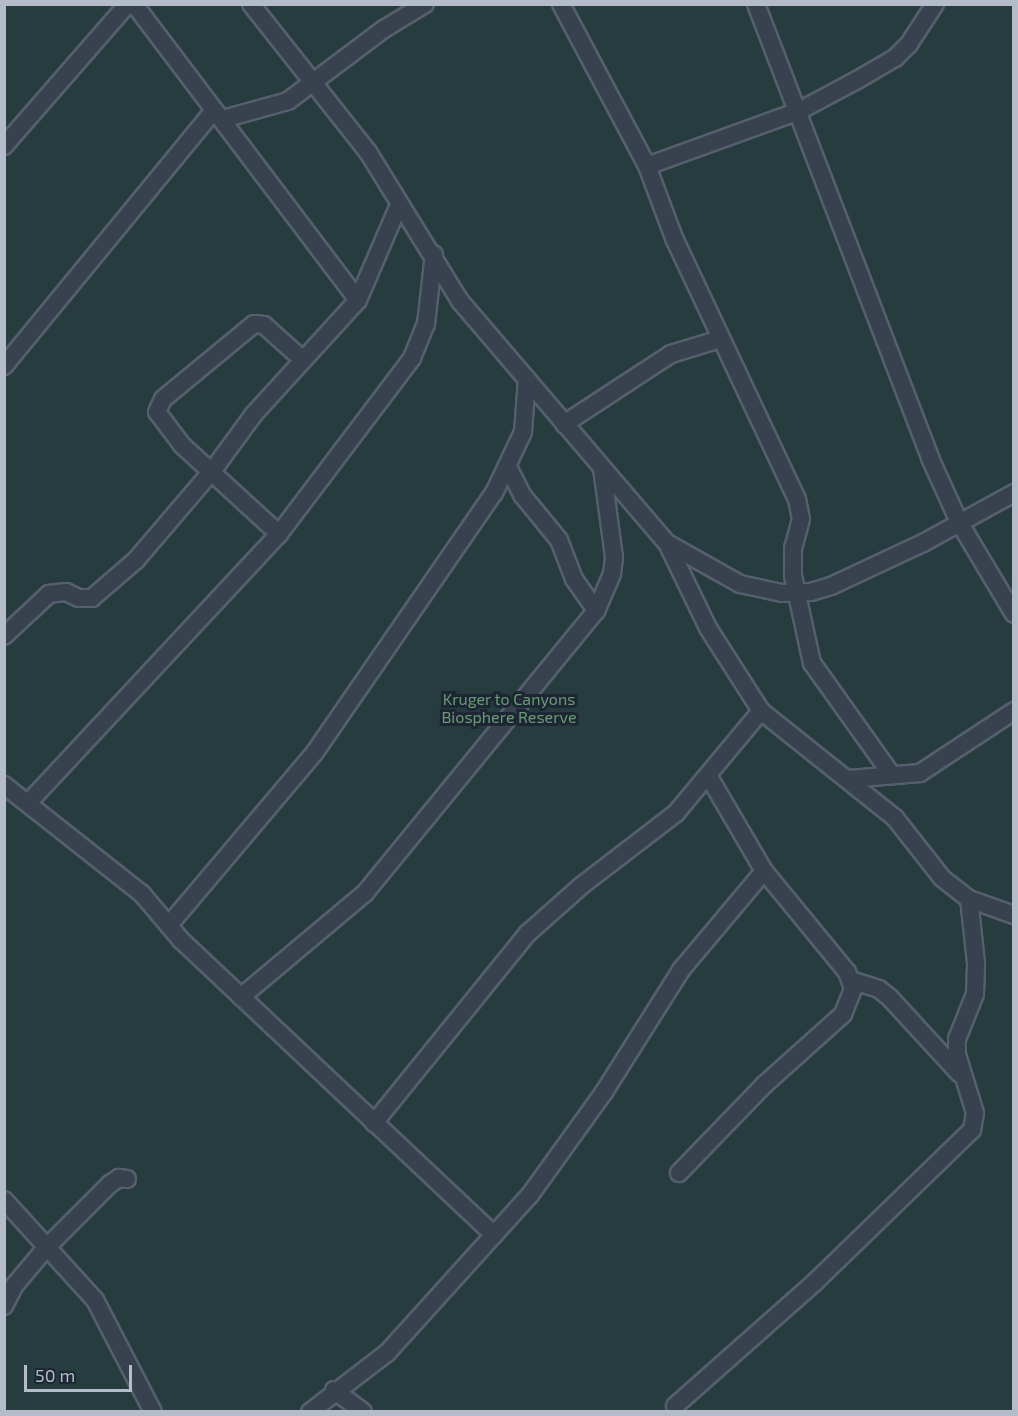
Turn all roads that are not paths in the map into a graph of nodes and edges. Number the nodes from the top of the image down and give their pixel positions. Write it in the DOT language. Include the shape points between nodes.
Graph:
graph roads {
  1 [pos="128,4"];
  2 [pos="134,4"];
  3 [pos="251,4"];
  4 [pos="425,4"];
  5 [pos="561,4"];
  6 [pos="756,4"];
  7 [pos="935,4"];
  8 [pos="315,82"];
  9 [pos="799,111"];
  10 [pos="218,115"];
  11 [pos="4,146"];
  12 [pos="646,166"];
  13 [pos="399,205"];
  14 [pos="434,254"];
  15 [pos="358,300"];
  16 [pos="720,339"];
  17 [pos="303,360"];
  18 [pos="4,366"];
  19 [pos="527,379"];
  20 [pos="564,424"];
  21 [pos="508,467"];
  22 [pos="602,468"];
  23 [pos="213,470"];
  24 [pos="1014,493"];
  25 [pos="959,522"];
  26 [pos="279,534"];
  27 [pos="667,543"];
  28 [pos="796,593"];
  29 [pos="596,611"];
  30 [pos="1014,614"];
  31 [pos="4,636"];
  32 [pos="761,711"];
  33 [pos="1014,711"];
  34 [pos="892,775"];
  35 [pos="709,777"];
  36 [pos="849,779"];
  37 [pos="4,785"];
  38 [pos="29,802"];
  39 [pos="764,871"];
  40 [pos="969,900"];
  41 [pos="1014,915"];
  42 [pos="169,925"];
  43 [pos="851,980"];
  44 [pos="241,997"];
  45 [pos="961,1074"];
  46 [pos="374,1123"];
  47 [pos="679,1173"];
  48 [pos="127,1179"];
  49 [pos="4,1200"];
  50 [pos="494,1235"];
  51 [pos="46,1248"];
  52 [pos="9,1283"];
  53 [pos="4,1306"];
  54 [pos="334,1390"];
  55 [pos="675,1406"];
  56 [pos="153,1412"];
  57 [pos="310,1412"];
  58 [pos="363,1412"];
  1 -- 11 [label="street"];
  2 -- 10 [label="street"];
  3 -- 8 [label="street"];
  4 -- 8 [label="street" via="384,29"];
  5 -- 12 [label="street"];
  6 -- 9 [label="street"];
  7 -- 9 [label="street" via="895,58"];
  8 -- 10 [label="street" via="288,101"];
  8 -- 13 [label="street" via="368,152"];
  9 -- 12 [label="street"];
  9 -- 25 [label="street" via="930,458"];
  10 -- 15 [label="street"];
  10 -- 18 [label="street"];
  12 -- 16 [label="street"];
  13 -- 14 [label="street"];
  13 -- 15 [label="street"];
  14 -- 19 [label="street" via="460,301"];
  14 -- 26 [label="street" via="422,340"];
  15 -- 17 [label="street"];
  16 -- 20 [label="street" via="671,354"];
  16 -- 28 [label="street" via="798,505 801,519 792,562"];
  17 -- 23 [label="street" via="254,414"];
  17 -- 23 [label="street" via="264,325 254,324 163,399 157,416 182,445"];
  19 -- 20 [label="street"];
  19 -- 21 [label="street" via="525,421"];
  20 -- 22 [label="street"];
  21 -- 29 [label="street" via="524,496 558,540 573,579"];
  21 -- 42 [label="street" via="365,685 315,752"];
  22 -- 27 [label="street"];
  22 -- 29 [label="street" via="614,557 612,574"];
  23 -- 26 [label="street"];
  23 -- 31 [label="street" via="136,560 99,595 86,599 66,591 49,594"];
  24 -- 25 [label="street"];
  25 -- 28 [label="street" via="831,586"];
  25 -- 30 [label="street"];
  26 -- 38 [label="street"];
  27 -- 28 [label="street" via="740,584"];
  27 -- 32 [label="street" via="708,628"];
  28 -- 34 [label="street" via="812,663"];
  29 -- 44 [label="street" via="365,893"];
  32 -- 35 [label="street"];
  32 -- 36 [label="street"];
  33 -- 34 [label="street" via="927,770"];
  34 -- 36 [label="street"];
  35 -- 39 [label="street"];
  35 -- 46 [label="street" via="676,813 581,886 527,934"];
  36 -- 40 [label="street" via="895,818 942,878"];
  37 -- 38 [label="street"];
  38 -- 42 [label="street" via="142,894"];
  39 -- 43 [label="street"];
  39 -- 50 [label="street" via="681,970 573,1137"];
  40 -- 41 [label="street"];
  40 -- 45 [label="street" via="975,994 957,1039"];
  42 -- 44 [label="street"];
  43 -- 45 [label="street" via="879,989 890,998"];
  43 -- 47 [label="street" via="852,999 843,1014 764,1084"];
  44 -- 46 [label="street"];
  45 -- 55 [label="street" via="975,1113 965,1139 815,1282"];
  46 -- 50 [label="street"];
  48 -- 51 [label="street" via="119,1178 110,1184"];
  49 -- 51 [label="street"];
  50 -- 54 [label="street" via="387,1353"];
  51 -- 52 [label="street"];
  51 -- 56 [label="street" via="95,1300"];
  52 -- 53 [label="street"];
  54 -- 57 [label="street"];
  54 -- 58 [label="street"];
}
